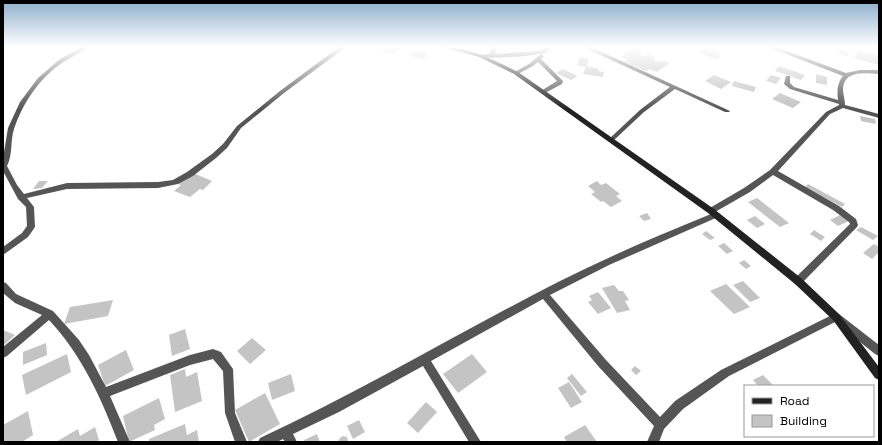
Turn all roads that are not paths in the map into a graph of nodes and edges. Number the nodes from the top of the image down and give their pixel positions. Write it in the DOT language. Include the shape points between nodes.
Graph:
graph roads {
  1 [pos="52,68"];
  2 [pos="315,68"];
  3 [pos="505,68"];
  4 [pos="526,68"];
  5 [pos="547,68"];
  6 [pos="632,68"];
  7 [pos="829,68"];
  8 [pos="879,72"];
  9 [pos="516,73"];
  10 [pos="846,74"];
  11 [pos="788,77"];
  12 [pos="674,87"];
  13 [pos="543,92"];
  14 [pos="842,104"];
  15 [pos="727,111"];
  16 [pos="879,116"];
  17 [pos="611,140"];
  18 [pos="4,167"];
  19 [pos="773,172"];
  20 [pos="21,198"];
  21 [pos="713,213"];
  22 [pos="3,252"];
  23 [pos="798,281"];
  24 [pos="3,286"];
  25 [pos="544,294"];
  26 [pos="50,314"];
  27 [pos="836,317"];
  28 [pos="879,351"];
  29 [pos="3,353"];
  30 [pos="425,360"];
  31 [pos="879,375"];
  32 [pos="104,393"];
  33 [pos="660,426"];
  34 [pos="288,437"];
  35 [pos="124,442"];
  36 [pos="241,442"];
  37 [pos="264,442"];
  38 [pos="475,442"];
  39 [pos="653,442"];
  1 -- 18 [label="street" via="34,87 11,128"];
  2 -- 20 [label="street" via="239,127 214,156 175,182 158,185 67,186"];
  3 -- 9 [label="street"];
  4 -- 9 [label="street"];
  5 -- 13 [label="street" via="560,83"];
  6 -- 12 [label="street"];
  7 -- 10 [label="street"];
  8 -- 10 [label="street"];
  9 -- 13 [label="street"];
  10 -- 14 [label="street" via="841,84"];
  11 -- 14 [label="street" via="787,84 792,88"];
  12 -- 15 [label="street"];
  12 -- 17 [label="street" via="642,111"];
  13 -- 17 [label="street"];
  14 -- 16 [label="street"];
  14 -- 19 [label="street" via="828,113"];
  17 -- 21 [label="street"];
  18 -- 20 [label="street"];
  19 -- 21 [label="street"];
  19 -- 23 [label="street" via="841,212 853,221 854,225"];
  20 -- 22 [label="street" via="30,207 31,227"];
  21 -- 23 [label="street"];
  21 -- 25 [label="street"];
  23 -- 27 [label="street"];
  24 -- 26 [label="street" via="6,292 15,298"];
  25 -- 30 [label="street"];
  25 -- 33 [label="street"];
  26 -- 29 [label="street"];
  26 -- 32 [label="street" via="70,334"];
  27 -- 28 [label="street"];
  27 -- 31 [label="street"];
  27 -- 33 [label="street" via="725,373 679,405"];
  30 -- 34 [label="street"];
  30 -- 38 [label="street"];
  32 -- 35 [label="street"];
  32 -- 36 [label="street" via="190,360 217,355 228,369 230,413"];
  33 -- 39 [label="street"];
  34 -- 37 [label="street"];
}
